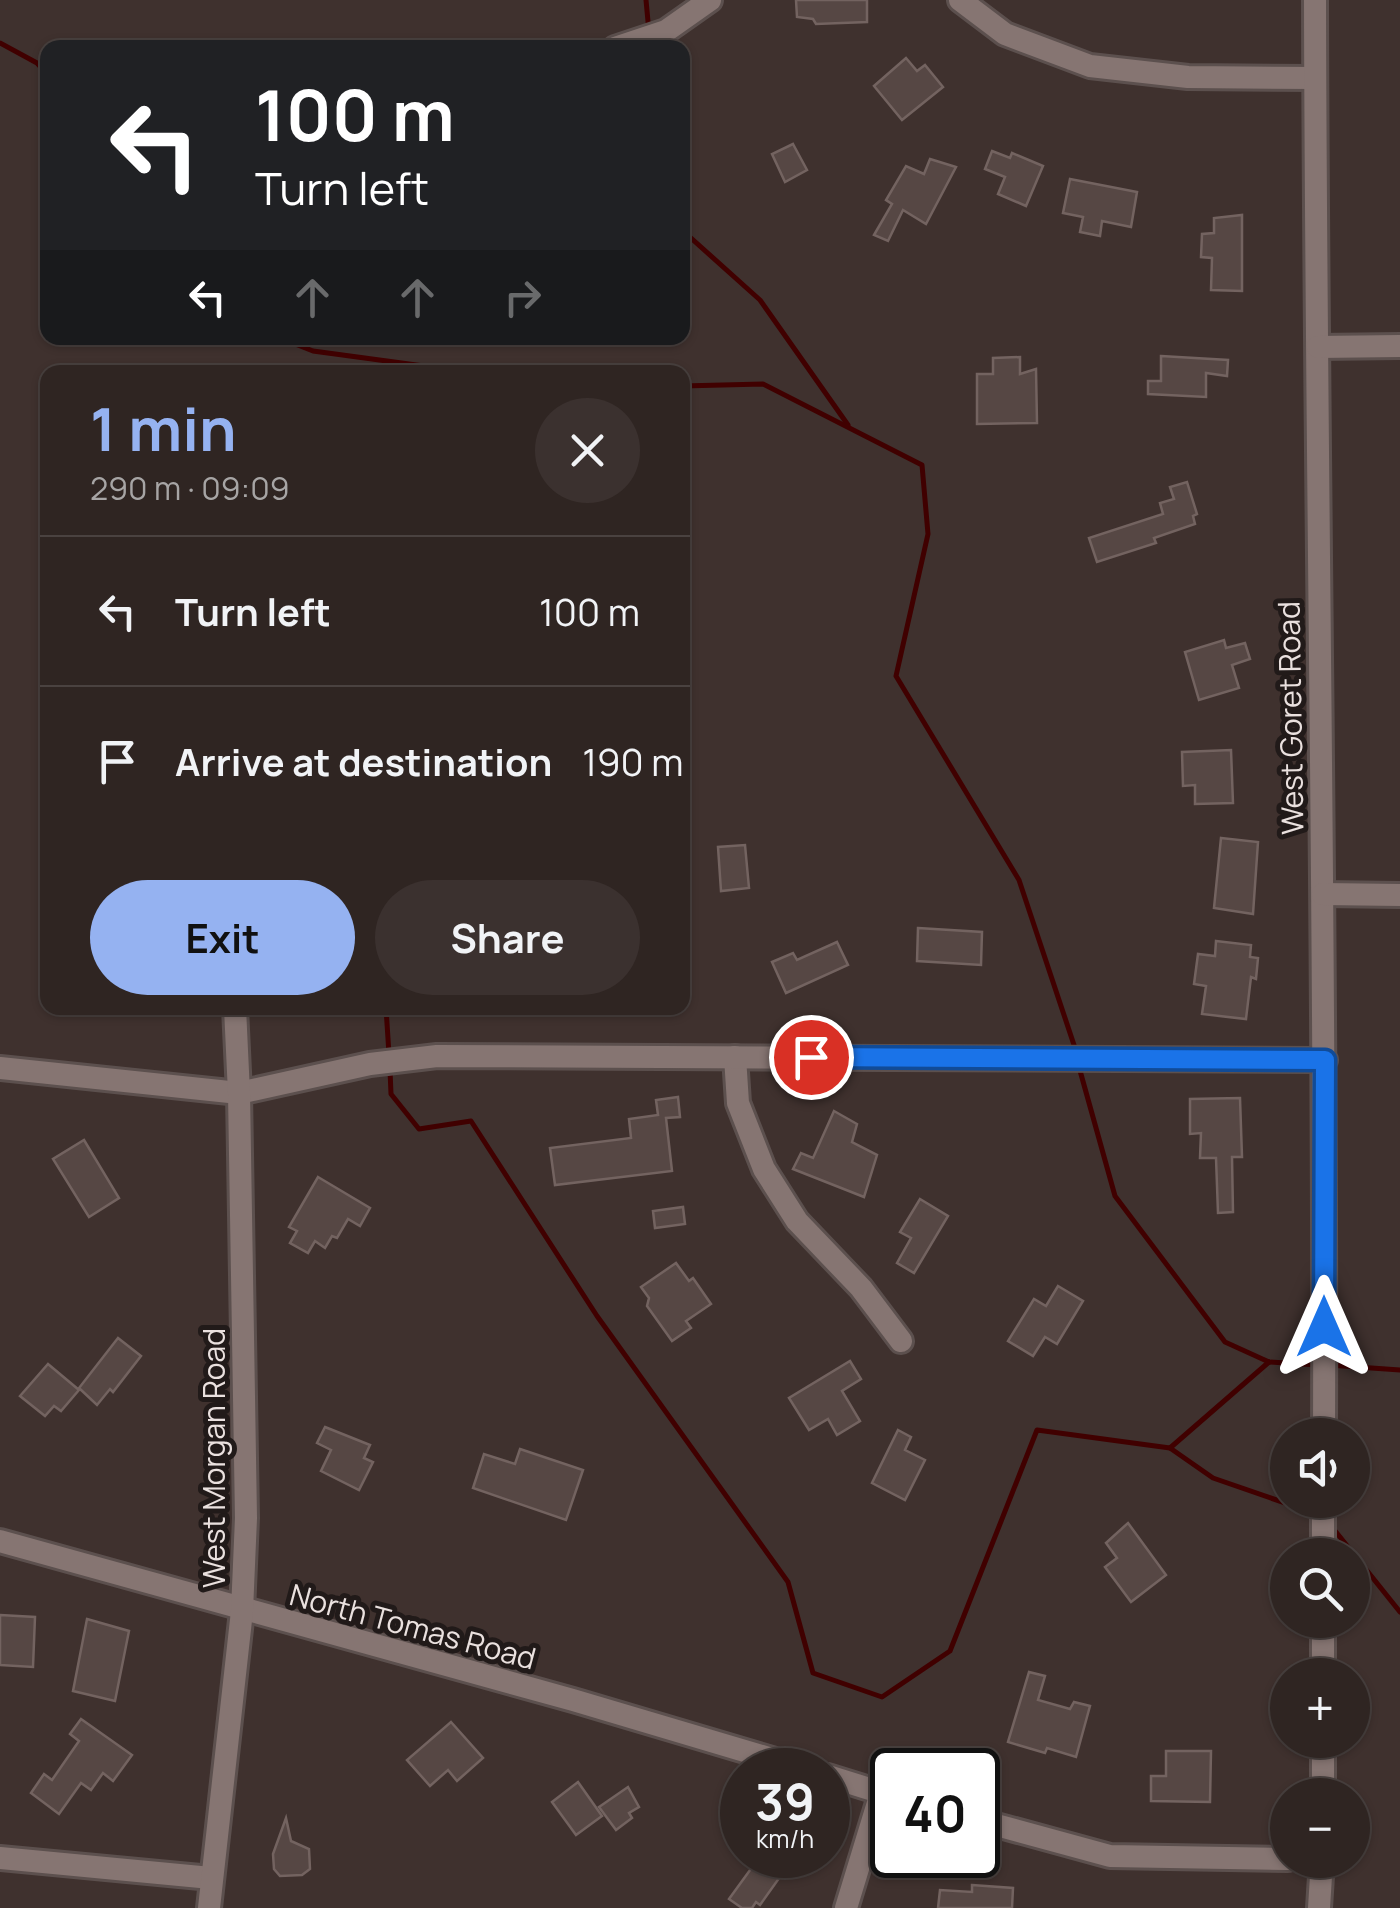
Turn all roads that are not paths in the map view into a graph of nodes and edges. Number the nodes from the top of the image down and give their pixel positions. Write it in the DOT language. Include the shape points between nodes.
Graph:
graph roads {
  1 [pos="710,0"];
  2 [pos="960,0"];
  3 [pos="1315,0"];
  4 [pos="639,40"];
  5 [pos="1315,78"];
  6 [pos="1400,346"];
  7 [pos="1318,347"];
  8 [pos="1323,894"];
  9 [pos="1400,895"];
  10 [pos="234,1015"];
  11 [pos="734,1057"];
  12 [pos="1325,1060"];
  13 [pos="0,1068"];
  14 [pos="239,1093"];
  15 [pos="901,1341"];
  16 [pos="1324,1418"];
  17 [pos="0,1542"];
  18 [pos="242,1611"];
  19 [pos="735,1748"];
  20 [pos="1000,1826"];
  21 [pos="870,1841"];
  22 [pos="0,1858"];
  23 [pos="1270,1859"];
  24 [pos="210,1878"];
  25 [pos="1321,1878"];
  26 [pos="210,1908"];
  27 [pos="846,1908"];
  28 [pos="1319,1908"];
  1 -- 4 [label="street" via="666,31"];
  2 -- 5 [label="street" via="1004,34 1090,66"];
  3 -- 5 [label="street, West Goret Road"];
  5 -- 7 [label="street, West Goret Road"];
  6 -- 7 [label="street"];
  7 -- 8 [label="street, West Goret Road"];
  8 -- 9 [label="street"];
  8 -- 12 [label="street, West Goret Road"];
  10 -- 14 [label="street, West Morgan Road"];
  11 -- 12 [label="street"];
  11 -- 14 [label="street" via="437,1056"];
  11 -- 15 [label="street" via="738,1102 764,1169 798,1221"];
  12 -- 16 [label="street, West Goret Road"];
  13 -- 14 [label="street"];
  14 -- 18 [label="street, West Morgan Road"];
  17 -- 18 [label="street, North Tomas Road"];
  18 -- 19 [label="street, North Tomas Road"];
  18 -- 24 [label="street, West Morgan Road"];
  20 -- 23 [label="street" via="1110,1856"];
  21 -- 27 [label="street"];
  22 -- 24 [label="street"];
  24 -- 26 [label="street, West Morgan Road"];
  25 -- 28 [label="street"];
}
